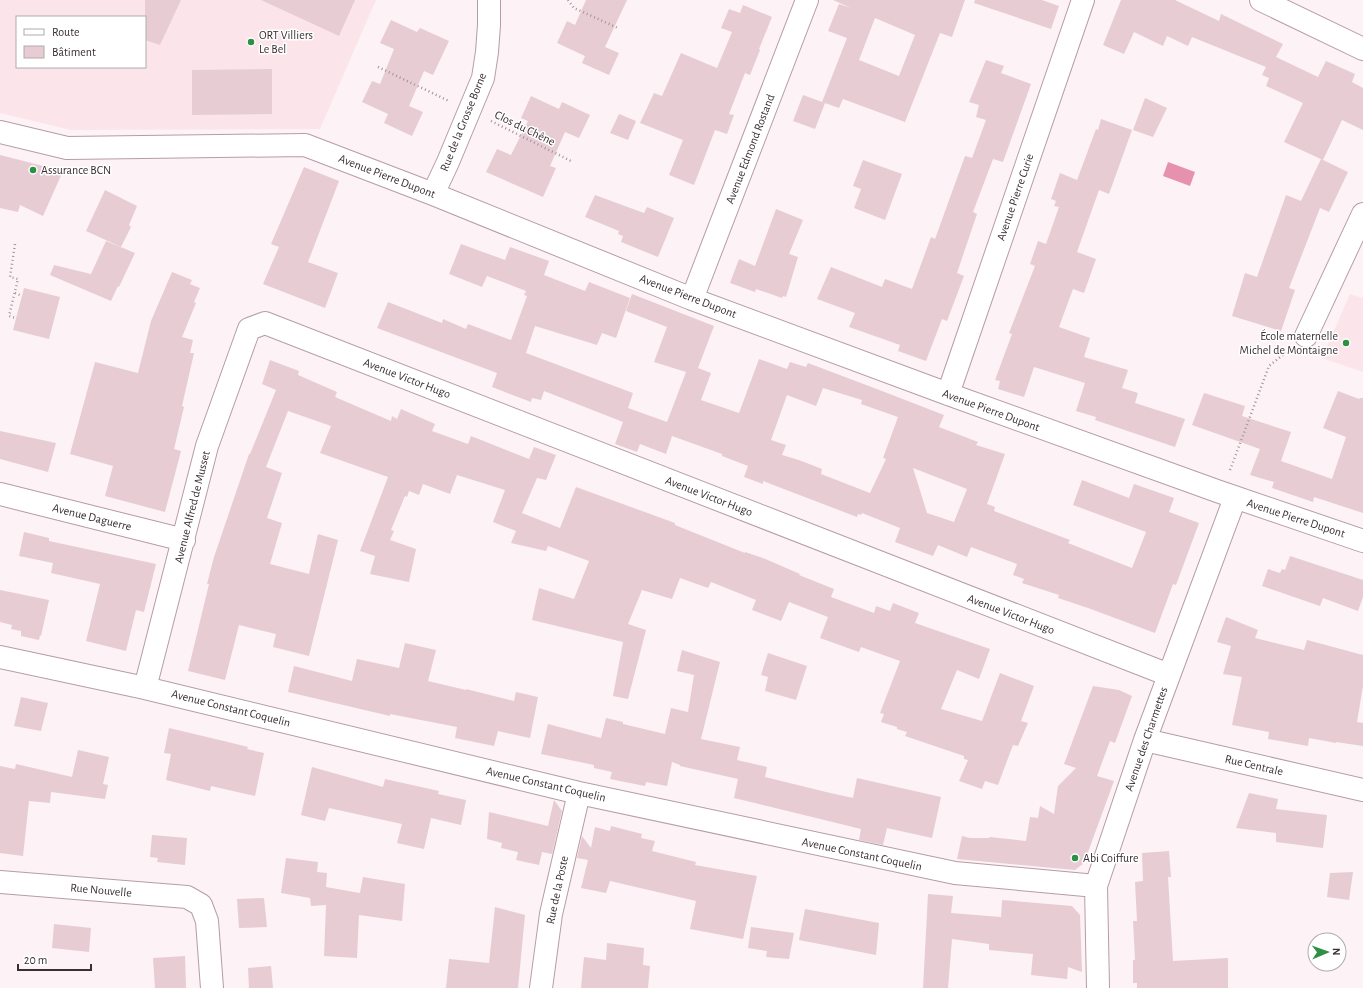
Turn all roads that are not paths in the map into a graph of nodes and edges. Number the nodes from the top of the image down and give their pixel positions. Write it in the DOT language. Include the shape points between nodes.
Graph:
graph roads {
  1 [pos="488,0"];
  2 [pos="807,0"];
  3 [pos="1083,0"];
  4 [pos="1261,0"];
  5 [pos="1363,49"];
  6 [pos="0,132"];
  7 [pos="433,194"];
  8 [pos="1363,214"];
  9 [pos="692,299"];
  10 [pos="249,329"];
  11 [pos="1306,336"];
  12 [pos="948,394"];
  13 [pos="0,494"];
  14 [pos="1226,495"];
  15 [pos="184,540"];
  16 [pos="1363,541"];
  17 [pos="0,657"];
  18 [pos="1169,675"];
  19 [pos="145,688"];
  20 [pos="1145,740"];
  21 [pos="1363,790"];
  22 [pos="579,793"];
  23 [pos="0,882"];
  24 [pos="1096,886"];
  25 [pos="212,988"];
  26 [pos="541,988"];
  27 [pos="1098,988"];
  1 -- 7 [label="street, Rue de la Grosse Borne" via="488,52 483,78"];
  2 -- 9 [label="street, Avenue Edmond Rostand"];
  3 -- 12 [label="street, Avenue Pierre Curie"];
  4 -- 5 [label="street"];
  6 -- 7 [label="street, Avenue Pierre Dupont" via="68,148 305,145"];
  7 -- 9 [label="street, Avenue Pierre Dupont"];
  8 -- 11 [label="street"];
  9 -- 12 [label="street, Avenue Pierre Dupont"];
  10 -- 15 [label="street, Avenue Alfred de Musset" via="207,446"];
  10 -- 18 [label="street, Avenue Victor Hugo" via="265,323"];
  12 -- 14 [label="street, Avenue Pierre Dupont"];
  13 -- 15 [label="street, Avenue Daguerre"];
  14 -- 16 [label="street, Avenue Pierre Dupont"];
  14 -- 18 [label="street, Avenue des Charmettes"];
  15 -- 19 [label="street, Avenue Alfred de Musset"];
  17 -- 19 [label="street, Avenue Constant Coquelin"];
  18 -- 20 [label="street, Avenue des Charmettes"];
  19 -- 22 [label="street, Avenue Constant Coquelin"];
  20 -- 21 [label="street, Rue Centrale"];
  20 -- 24 [label="street, Avenue des Charmettes"];
  22 -- 24 [label="street, Avenue Constant Coquelin" via="955,873"];
  22 -- 26 [label="street, Rue de la Poste" via="551,914"];
  23 -- 25 [label="street, Rue Nouvelle" via="187,897 201,905 207,921"];
  24 -- 27 [label="street, Avenue des Charmettes"];
}
